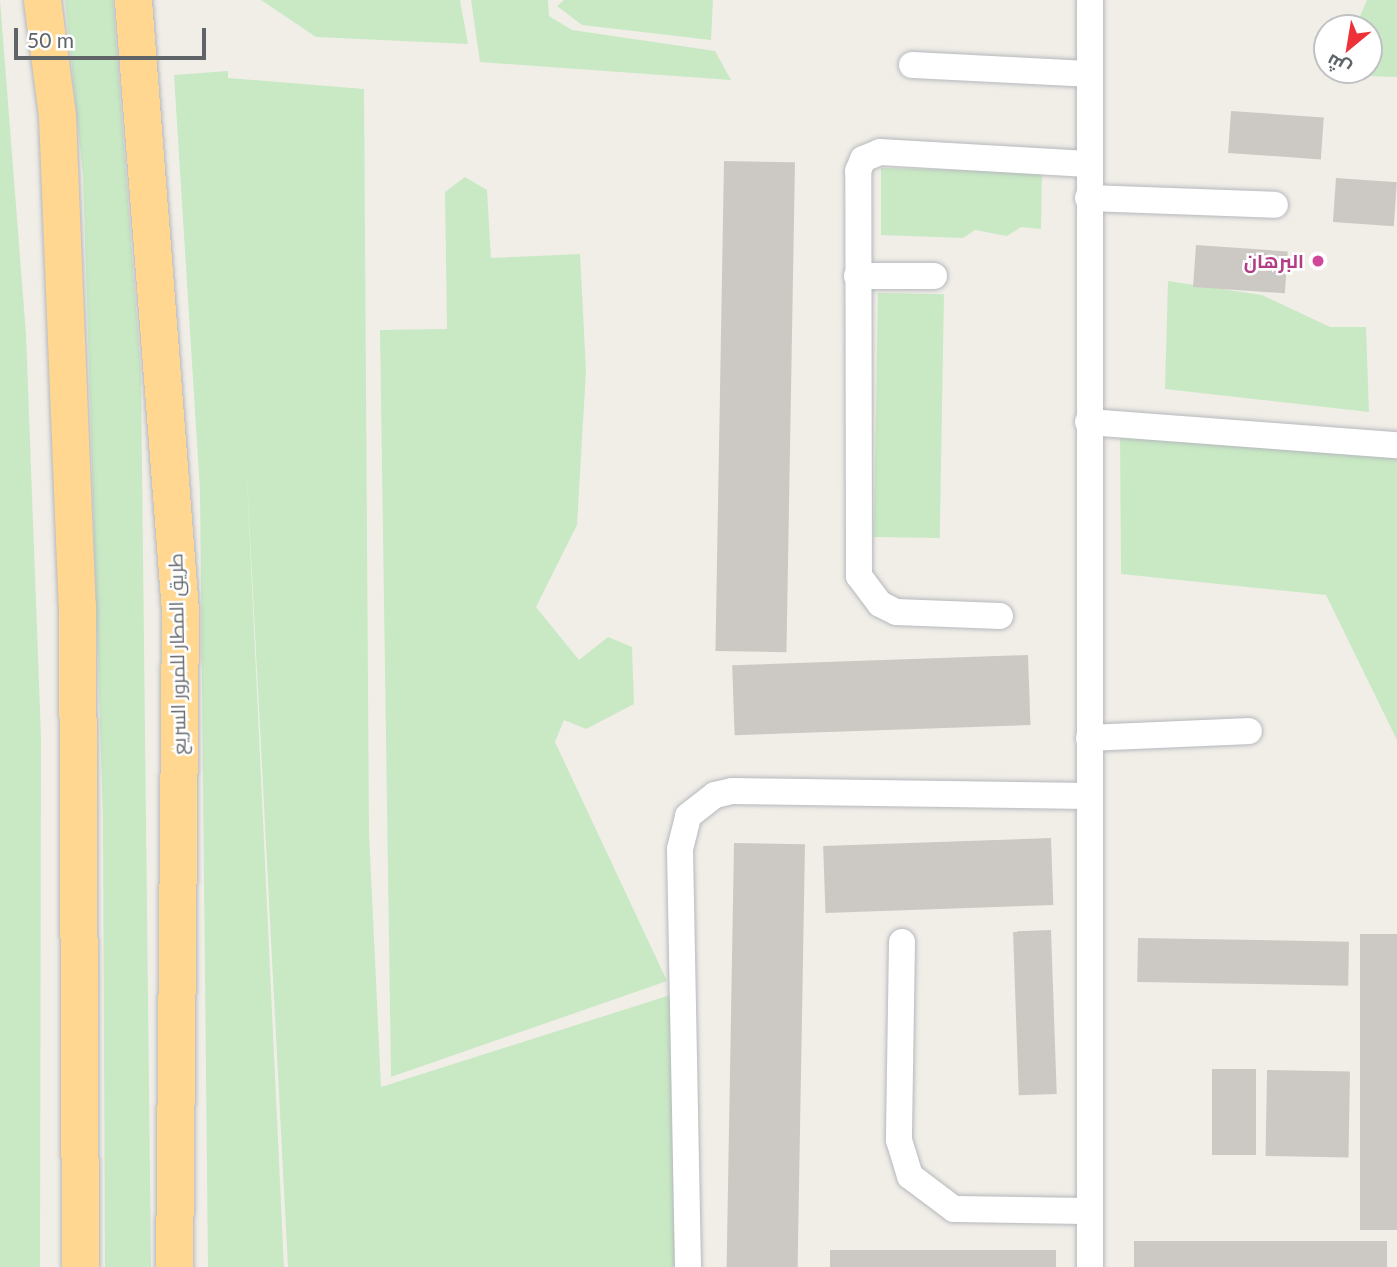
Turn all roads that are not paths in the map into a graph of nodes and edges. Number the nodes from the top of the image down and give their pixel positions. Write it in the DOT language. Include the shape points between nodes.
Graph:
graph roads {
  1 [pos="42,0"];
  2 [pos="133,0"];
  3 [pos="1090,0"];
  4 [pos="912,65"];
  5 [pos="1089,74"];
  6 [pos="1088,164"];
  7 [pos="1088,198"];
  8 [pos="1275,205"];
  9 [pos="857,276"];
  10 [pos="934,276"];
  11 [pos="1088,422"];
  12 [pos="1397,444"];
  13 [pos="1000,616"];
  14 [pos="1249,731"];
  15 [pos="1089,738"];
  16 [pos="1089,796"];
  17 [pos="902,942"];
  18 [pos="1088,1210"];
  19 [pos="80,1267"];
  20 [pos="174,1267"];
  21 [pos="688,1267"];
  22 [pos="1090,1267"];
  1 -- 19 [label="highway" via="57,116 77,605"];
  2 -- 20 [label="highway, طريق المطار للمرور السريع" via="180,611"];
  3 -- 5 [label="lane"];
  4 -- 5 [label="lane"];
  5 -- 6 [label="lane"];
  6 -- 7 [label="lane"];
  6 -- 9 [label="lane" via="868,155 858,171"];
  7 -- 8 [label="lane"];
  7 -- 11 [label="lane"];
  9 -- 10 [label="lane"];
  9 -- 13 [label="lane" via="859,576 880,604 896,612"];
  11 -- 12 [label="lane"];
  11 -- 15 [label="lane"];
  14 -- 15 [label="lane"];
  15 -- 16 [label="lane"];
  16 -- 18 [label="lane"];
  16 -- 21 [label="lane" via="732,791 715,795 688,816 680,849"];
  17 -- 18 [label="lane" via="899,1140 910,1176 954,1209"];
  18 -- 22 [label="lane"];
}
